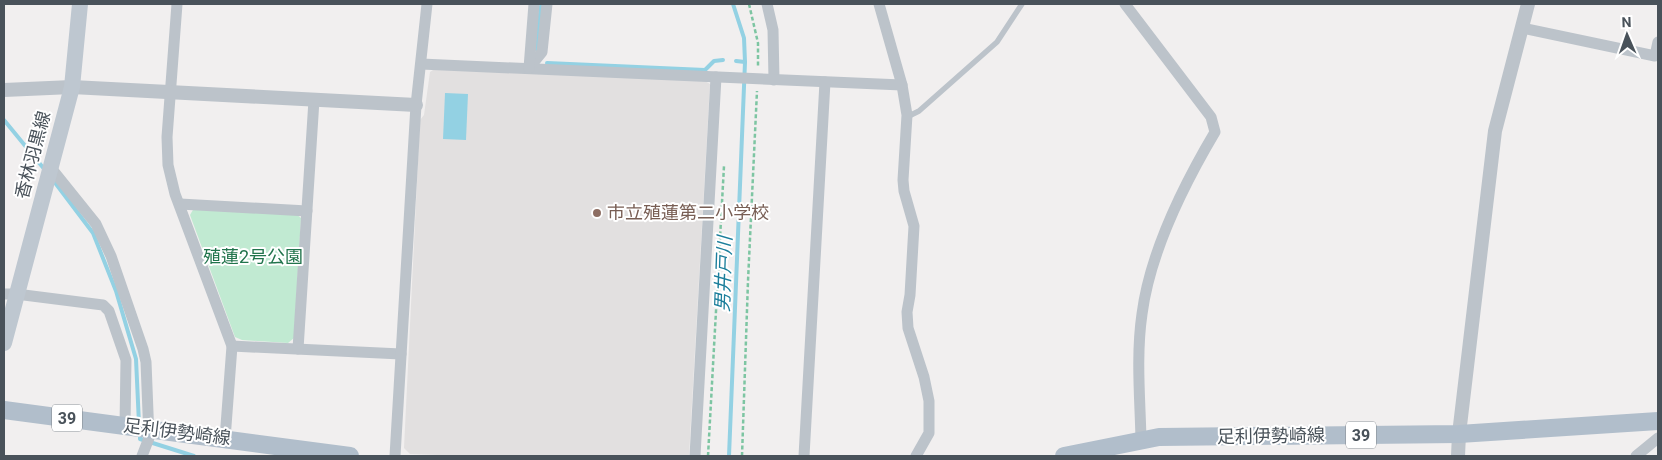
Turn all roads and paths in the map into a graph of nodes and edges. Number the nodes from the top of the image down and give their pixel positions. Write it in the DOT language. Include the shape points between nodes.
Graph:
graph roads {
  1 [pos="80,4"];
  2 [pos="177,4"];
  3 [pos="427,4"];
  4 [pos="534,4"];
  5 [pos="547,4"];
  6 [pos="750,4"];
  7 [pos="767,4"];
  8 [pos="878,4"];
  9 [pos="1022,4"];
  10 [pos="1124,4"];
  11 [pos="1528,4"];
  12 [pos="1522,28"];
  13 [pos="1658,42"];
  14 [pos="421,64"];
  15 [pos="529,68"];
  16 [pos="716,77"];
  17 [pos="757,79"];
  18 [pos="774,80"];
  19 [pos="825,82"];
  20 [pos="902,85"];
  21 [pos="72,87"];
  22 [pos="4,90"];
  23 [pos="171,93"];
  24 [pos="314,100"];
  25 [pos="416,105"];
  26 [pos="907,117"];
  27 [pos="724,163"];
  28 [pos="49,173"];
  29 [pos="180,204"];
  30 [pos="307,211"];
  31 [pos="10,294"];
  32 [pos="4,343"];
  33 [pos="232,346"];
  34 [pos="298,349"];
  35 [pos="401,354"];
  36 [pos="4,410"];
  37 [pos="1658,421"];
  38 [pos="141,432"];
  39 [pos="1459,434"];
  40 [pos="225,438"];
  41 [pos="1658,438"];
  42 [pos="1141,439"];
  43 [pos="142,456"];
  44 [pos="350,456"];
  45 [pos="395,456"];
  46 [pos="696,456"];
  47 [pos="708,456"];
  48 [pos="742,456"];
  49 [pos="804,456"];
  50 [pos="916,456"];
  51 [pos="1064,456"];
  52 [pos="1458,456"];
  53 [pos="1636,456"];
  1 -- 21 [label="main road, 香林羽黒線"];
  2 -- 23 [label="street"];
  3 -- 14 [label="street"];
  4 -- 15 [label="street"];
  5 -- 15 [label="street" via="542,52"];
  6 -- 17 [label="path" via="758,43"];
  7 -- 18 [label="street" via="773,30"];
  8 -- 20 [label="street"];
  9 -- 26 [label="lane" via="997,42 966,72 919,111"];
  10 -- 42 [label="street" via="1211,117 1215,132 1196,164 1149,277 1139,343"];
  11 -- 12 [label="street"];
  12 -- 13 [label="street" via="1655,56"];
  12 -- 39 [label="street" via="1496,131"];
  14 -- 15 [label="street"];
  14 -- 25 [label="street"];
  15 -- 16 [label="street"];
  16 -- 17 [label="street"];
  16 -- 46 [label="street"];
  17 -- 18 [label="street"];
  17 -- 48 [label="path"];
  18 -- 19 [label="street"];
  19 -- 20 [label="street"];
  19 -- 49 [label="street"];
  20 -- 26 [label="street"];
  21 -- 22 [label="street"];
  21 -- 23 [label="street"];
  21 -- 28 [label="main road, 香林羽黒線"];
  23 -- 24 [label="street"];
  23 -- 29 [label="street" via="166,149"];
  24 -- 25 [label="street"];
  24 -- 30 [label="street"];
  25 -- 35 [label="street"];
  26 -- 50 [label="street" via="903,180 914,226 908,328 924,377 930,433"];
  27 -- 47 [label="path"];
  28 -- 31 [label="main road, 香林羽黒線"];
  28 -- 38 [label="street" via="96,224 111,256 146,362"];
  29 -- 30 [label="street"];
  29 -- 33 [label="street"];
  30 -- 34 [label="street"];
  31 -- 32 [label="main road, 香林羽黒線"];
  31 -- 38 [label="street" via="103,306 109,311 126,360"];
  33 -- 34 [label="street"];
  33 -- 40 [label="street"];
  34 -- 35 [label="street"];
  35 -- 45 [label="street"];
  36 -- 38 [label="main road, 足利伊勢崎線 / 39"];
  37 -- 39 [label="main road, 足利伊勢崎線 / 39"];
  38 -- 40 [label="main road, 足利伊勢崎線 / 39"];
  38 -- 43 [label="street"];
  39 -- 42 [label="main road, 足利伊勢崎線 / 39"];
  39 -- 52 [label="street"];
  40 -- 44 [label="main road, 足利伊勢崎線 / 39"];
  41 -- 53 [label="street"];
  42 -- 51 [label="main road, 足利伊勢崎線 / 39"];
}
